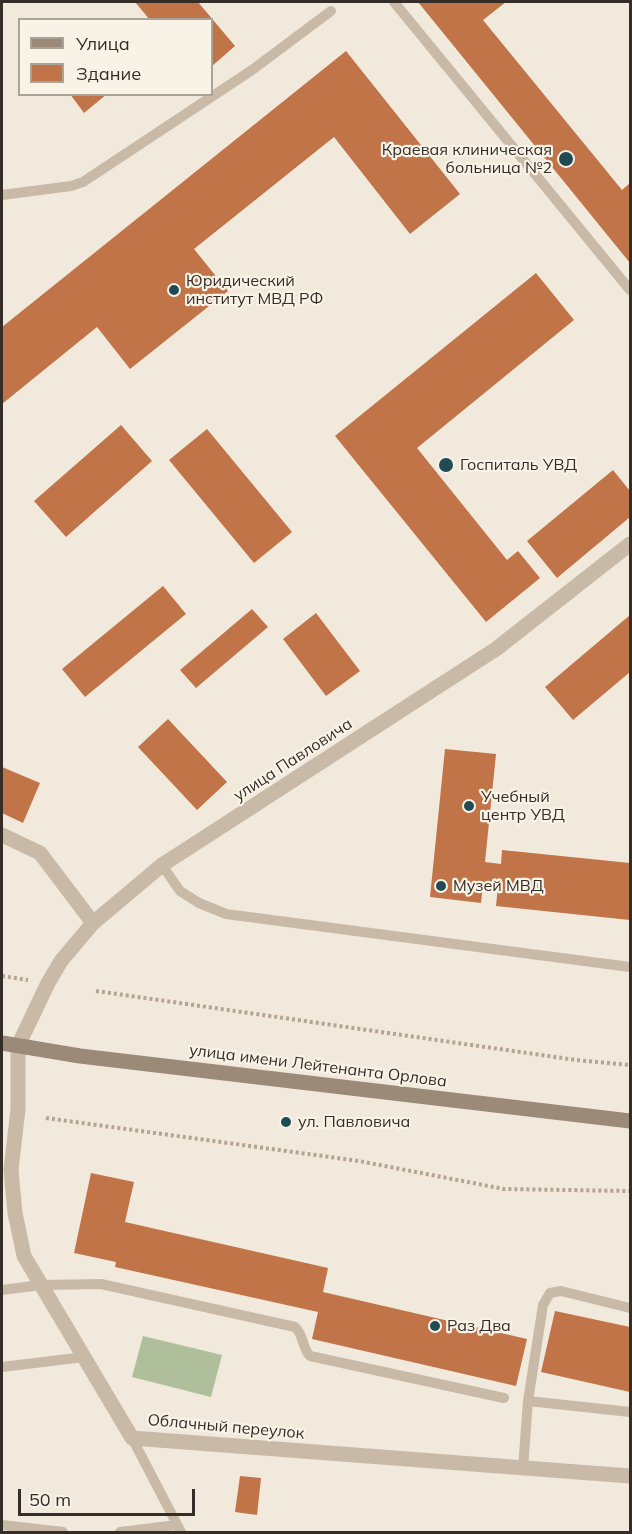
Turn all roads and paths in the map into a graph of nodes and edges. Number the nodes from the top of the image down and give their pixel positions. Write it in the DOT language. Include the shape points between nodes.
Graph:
graph roads {
  1 [pos="394,2"];
  2 [pos="332,11"];
  3 [pos="213,96"];
  4 [pos="213,96"];
  5 [pos="2,195"];
  6 [pos="630,290"];
  7 [pos="630,544"];
  8 [pos="2,835"];
  9 [pos="2,842"];
  10 [pos="40,853"];
  11 [pos="162,865"];
  12 [pos="93,922"];
  13 [pos="630,967"];
  14 [pos="2,976"];
  15 [pos="28,980"];
  16 [pos="96,991"];
  17 [pos="2,1043"];
  18 [pos="18,1046"];
  19 [pos="630,1065"];
  20 [pos="46,1118"];
  21 [pos="630,1121"];
  22 [pos="630,1191"];
  23 [pos="41,1285"];
  24 [pos="2,1290"];
  25 [pos="630,1308"];
  26 [pos="84,1357"];
  27 [pos="2,1367"];
  28 [pos="504,1398"];
  29 [pos="528,1401"];
  30 [pos="630,1412"];
  31 [pos="132,1438"];
  32 [pos="524,1468"];
  33 [pos="630,1476"];
  34 [pos="2,1525"];
  35 [pos="179,1529"];
  36 [pos="63,1533"];
  37 [pos="120,1533"];
  1 -- 6 [label="lane"];
  2 -- 4 [label="lane"];
  3 -- 5 [label="lane" via="83,182"];
  7 -- 11 [label="street, улица Павловича" via="496,649"];
  8 -- 10 [label="street"];
  9 -- 10 [label="street"];
  10 -- 12 [label="street"];
  11 -- 12 [label="street, улица Павловича"];
  11 -- 13 [label="lane" via="180,891 226,914"];
  12 -- 18 [label="street, улица Павловича" via="48,983"];
  14 -- 15 [label="path"];
  16 -- 19 [label="path"];
  17 -- 18 [label="main road, улица имени Лейтенанта Орлова"];
  18 -- 21 [label="main road, улица имени Лейтенанта Орлова"];
  18 -- 23 [label="street, Облачный переулок" via="12,1194 24,1256"];
  20 -- 22 [label="path" via="359,1161 504,1189"];
  23 -- 24 [label="lane"];
  23 -- 26 [label="street, Облачный переулок"];
  23 -- 28 [label="lane" via="102,1284 295,1327 310,1356"];
  25 -- 29 [label="lane" via="561,1291 550,1293 543,1305"];
  26 -- 27 [label="lane"];
  26 -- 31 [label="street, Облачный переулок"];
  29 -- 30 [label="lane"];
  29 -- 32 [label="lane"];
  31 -- 32 [label="street, Облачный переулок"];
  31 -- 35 [label="lane"];
  32 -- 33 [label="street, Облачный переулок"];
  34 -- 36 [label="lane"];
  35 -- 37 [label="lane"];
}
